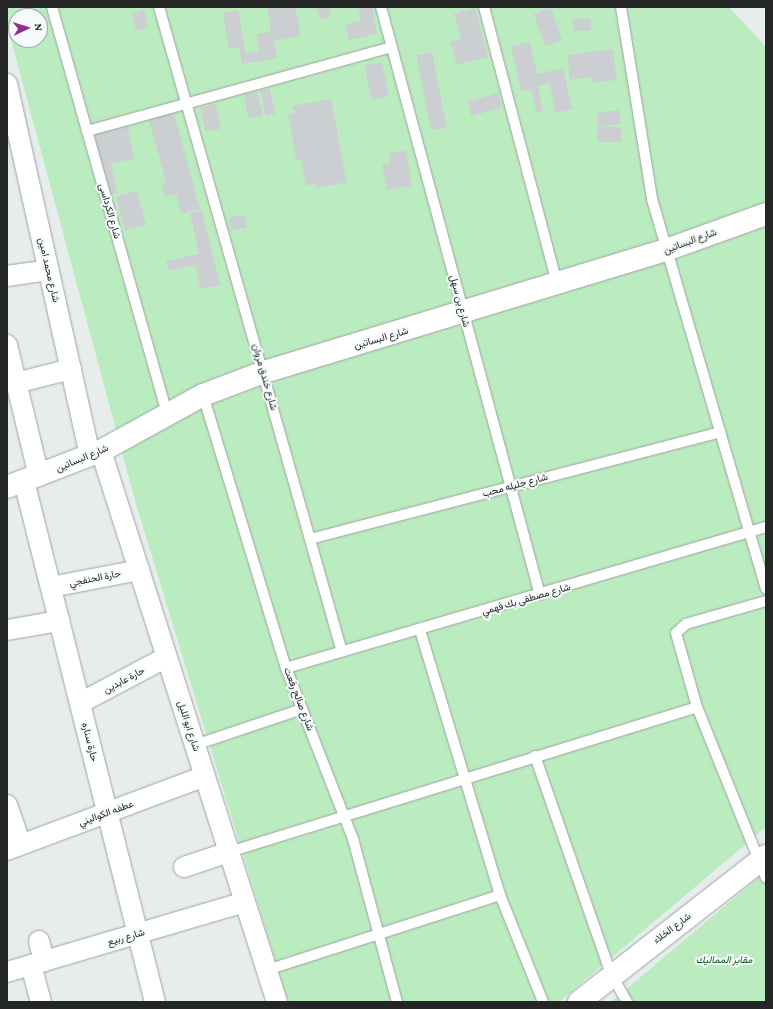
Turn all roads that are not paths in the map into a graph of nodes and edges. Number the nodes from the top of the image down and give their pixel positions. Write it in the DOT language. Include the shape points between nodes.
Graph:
graph roads {
  1 [pos="52,7"];
  2 [pos="158,7"];
  3 [pos="381,7"];
  4 [pos="484,7"];
  5 [pos="621,7"];
  6 [pos="392,47"];
  7 [pos="7,84"];
  8 [pos="185,103"];
  9 [pos="10,113"];
  10 [pos="87,132"];
  11 [pos="766,214"];
  12 [pos="666,250"];
  13 [pos="49,270"];
  14 [pos="7,276"];
  15 [pos="557,284"];
  16 [pos="463,314"];
  17 [pos="8,354"];
  18 [pos="71,369"];
  19 [pos="264,372"];
  20 [pos="16,383"];
  21 [pos="203,395"];
  22 [pos="167,414"];
  23 [pos="720,432"];
  24 [pos="96,453"];
  25 [pos="23,482"];
  26 [pos="509,487"];
  27 [pos="766,527"];
  28 [pos="749,532"];
  29 [pos="310,539"];
  30 [pos="140,570"];
  31 [pos="51,587"];
  32 [pos="766,588"];
  33 [pos="540,596"];
  34 [pos="766,601"];
  35 [pos="59,621"];
  36 [pos="7,630"];
  37 [pos="420,630"];
  38 [pos="342,652"];
  39 [pos="167,657"];
  40 [pos="286,668"];
  41 [pos="80,703"];
  42 [pos="697,707"];
  43 [pos="302,709"];
  44 [pos="195,745"];
  45 [pos="535,756"];
  46 [pos="205,776"];
  47 [pos="463,778"];
  48 [pos="7,805"];
  49 [pos="108,812"];
  50 [pos="343,814"];
  51 [pos="14,847"];
  52 [pos="229,852"];
  53 [pos="763,865"];
  54 [pos="184,867"];
  55 [pos="500,895"];
  56 [pos="245,902"];
  57 [pos="138,933"];
  58 [pos="376,936"];
  59 [pos="40,942"];
  60 [pos="38,963"];
  61 [pos="267,970"];
  62 [pos="7,972"];
  63 [pos="611,974"];
  64 [pos="41,1002"];
  65 [pos="155,1002"];
  66 [pos="277,1002"];
  67 [pos="397,1002"];
  68 [pos="543,1002"];
  69 [pos="579,1002"];
  70 [pos="627,1002"];
  1 -- 10 [label="lane, شارع الكرداسى"];
  2 -- 8 [label="lane, شارع خندق مروان"];
  3 -- 6 [label="lane, شارع بن سهل"];
  4 -- 15 [label="lane"];
  5 -- 12 [label="lane" via="643,155"];
  6 -- 8 [label="lane"];
  6 -- 16 [label="lane, شارع بن سهل"];
  7 -- 9 [label="street, شارع محمد امين"];
  8 -- 10 [label="lane"];
  8 -- 19 [label="lane, شارع خندق مروان"];
  9 -- 13 [label="street, شارع محمد امين"];
  10 -- 22 [label="lane, شارع الكرداسى"];
  11 -- 12 [label="street, شارع البساتين"];
  12 -- 15 [label="street, شارع البساتين"];
  12 -- 23 [label="lane"];
  13 -- 14 [label="street"];
  13 -- 18 [label="street, شارع محمد امين"];
  15 -- 16 [label="street, شارع البساتين"];
  16 -- 19 [label="street, شارع البساتين"];
  16 -- 26 [label="lane, شارع بن سهل"];
  17 -- 20 [label="street, حارة سناره"];
  18 -- 20 [label="street"];
  18 -- 24 [label="street, شارع محمد امين"];
  19 -- 21 [label="street, شارع البساتين"];
  19 -- 29 [label="lane, شارع خندق مروان"];
  20 -- 25 [label="street, حارة سناره"];
  21 -- 22 [label="street, شارع البساتين"];
  21 -- 40 [label="lane, شارع صالح رفعت"];
  22 -- 24 [label="street, شارع البساتين"];
  23 -- 26 [label="lane, شارع جليله محب"];
  23 -- 28 [label="lane"];
  24 -- 25 [label="street, شارع البساتين"];
  24 -- 30 [label="street, شارع ابو الليل"];
  25 -- 31 [label="street, حارة سناره"];
  26 -- 29 [label="lane, شارع جليله محب"];
  26 -- 33 [label="lane, شارع بن سهل"];
  27 -- 28 [label="lane, شارع مصطفى بك فهمي"];
  28 -- 32 [label="lane"];
  28 -- 33 [label="lane, شارع مصطفى بك فهمي"];
  29 -- 38 [label="lane, شارع خندق مروان"];
  30 -- 31 [label="street, حارة الحنفجي"];
  30 -- 39 [label="street, شارع ابو الليل"];
  31 -- 35 [label="street, حارة سناره"];
  33 -- 37 [label="lane, شارع مصطفى بك فهمي"];
  34 -- 42 [label="lane" via="680,628 677,642"];
  35 -- 36 [label="street"];
  35 -- 41 [label="street, حارة سناره"];
  37 -- 38 [label="lane, شارع مصطفى بك فهمي"];
  37 -- 47 [label="lane"];
  38 -- 40 [label="lane, شارع مصطفى بك فهمي"];
  39 -- 41 [label="street, حارة عابدين"];
  39 -- 44 [label="street, شارع ابو الليل"];
  40 -- 43 [label="lane, شارع صالح رفعت"];
  41 -- 49 [label="street, حارة سناره"];
  42 -- 45 [label="lane"];
  42 -- 53 [label="lane"];
  43 -- 44 [label="lane"];
  43 -- 50 [label="lane, شارع صالح رفعت"];
  44 -- 46 [label="street, شارع ابو الليل"];
  45 -- 47 [label="lane"];
  45 -- 63 [label="lane"];
  46 -- 49 [label="street, عطفه الكواليني"];
  46 -- 52 [label="street, شارع ابو الليل"];
  47 -- 50 [label="lane"];
  47 -- 55 [label="lane"];
  48 -- 51 [label="street"];
  49 -- 51 [label="street, عطفه الكواليني"];
  49 -- 57 [label="street, حارة سناره"];
  50 -- 52 [label="lane"];
  50 -- 58 [label="lane, شارع صالح رفعت"];
  52 -- 54 [label="street"];
  52 -- 56 [label="street, شارع ابو الليل"];
  53 -- 63 [label="street, شارع الخلاء"];
  55 -- 58 [label="lane"];
  55 -- 68 [label="lane"];
  56 -- 57 [label="street, شارع ربيع"];
  56 -- 61 [label="street, شارع ابو الليل"];
  57 -- 60 [label="street, شارع ربيع"];
  57 -- 65 [label="street, حارة سناره"];
  58 -- 61 [label="lane"];
  58 -- 67 [label="lane, شارع صالح رفعت"];
  59 -- 60 [label="street"];
  60 -- 62 [label="street, شارع ربيع"];
  60 -- 64 [label="street"];
  61 -- 66 [label="street, شارع ابو الليل"];
  63 -- 69 [label="street, شارع الخلاء"];
  63 -- 70 [label="lane"];
}
